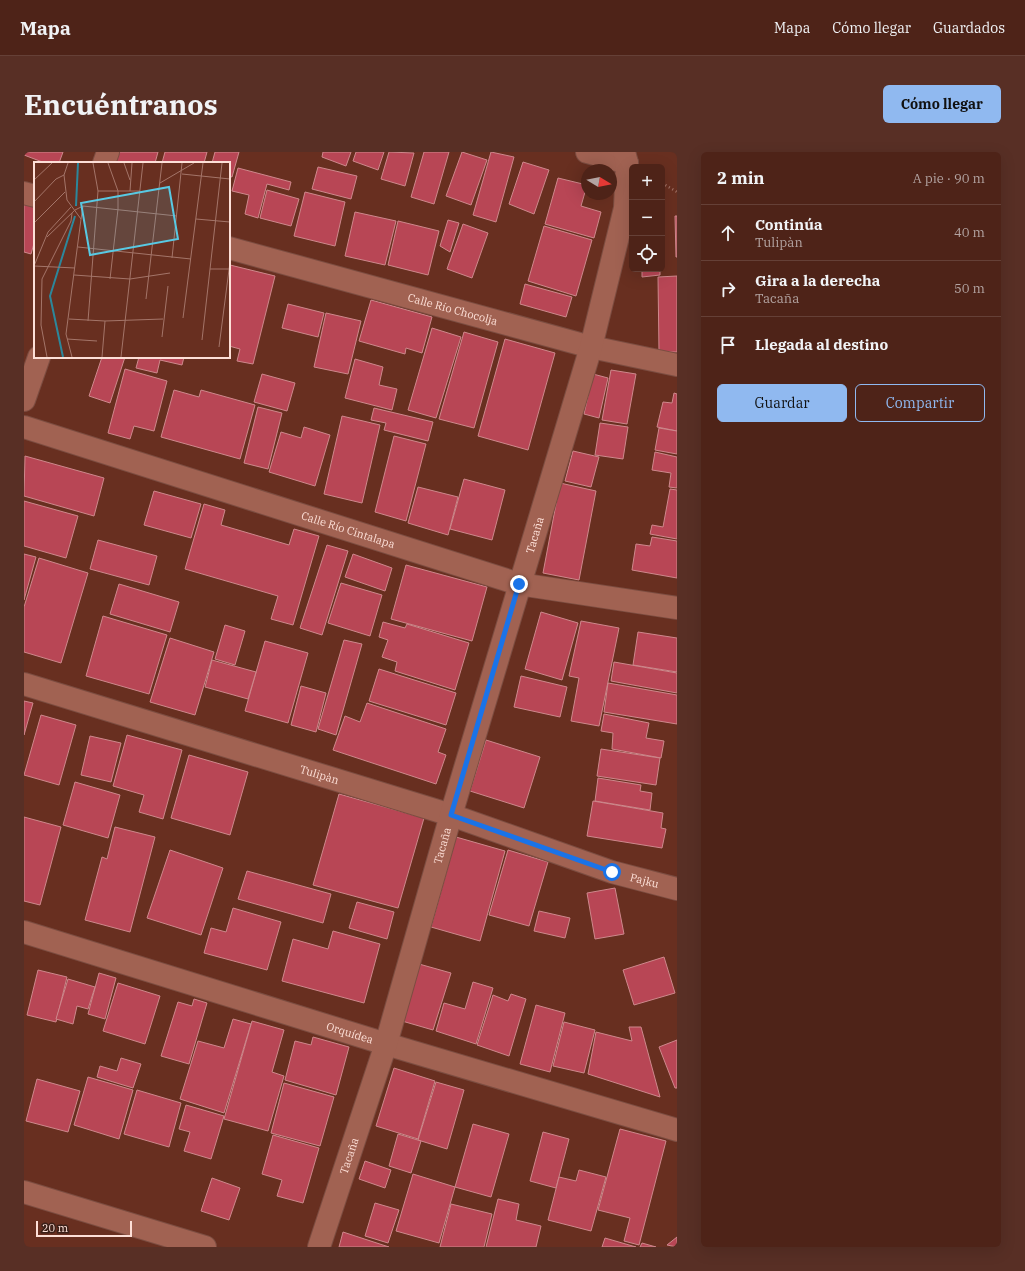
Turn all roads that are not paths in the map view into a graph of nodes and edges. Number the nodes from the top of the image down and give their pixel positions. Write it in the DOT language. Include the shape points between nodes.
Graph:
graph roads {
  1 [pos="108,152"];
  2 [pos="587,152"];
  3 [pos="626,158"];
  4 [pos="104,162"];
  5 [pos="24,193"];
  6 [pos="34,196"];
  7 [pos="230,248"];
  8 [pos="591,346"];
  9 [pos="39,358"];
  10 [pos="677,364"];
  11 [pos="24,400"];
  12 [pos="24,427"];
  13 [pos="519,584"];
  14 [pos="677,608"];
  15 [pos="24,684"];
  16 [pos="451,815"];
  17 [pos="612,872"];
  18 [pos="677,889"];
  19 [pos="24,932"];
  20 [pos="386,1044"];
  21 [pos="677,1130"];
  22 [pos="24,1192"];
  23 [pos="205,1247"];
  24 [pos="319,1247"];
  1 -- 4 [label="street"];
  2 -- 3 [label="street"];
  3 -- 8 [label="street, Tacaña" via="625,208"];
  5 -- 6 [label="street"];
  7 -- 8 [label="street, Calle Río Chocolja"];
  8 -- 10 [label="street, Calle Río Chocolja"];
  8 -- 13 [label="street, Tacaña"];
  9 -- 11 [label="street"];
  12 -- 13 [label="street, Calle Río Cintalapa"];
  13 -- 14 [label="street, Calle Río Cintalapa"];
  13 -- 16 [label="street, Tacaña"];
  15 -- 16 [label="street, Tulipàn"];
  16 -- 17 [label="street, Tulipàn"];
  16 -- 20 [label="street, Tacaña"];
  17 -- 18 [label="street, Pajku"];
  19 -- 20 [label="street, Orquídea"];
  20 -- 21 [label="street, Orquídea"];
  20 -- 24 [label="street, Tacaña"];
  22 -- 23 [label="street"];
}
